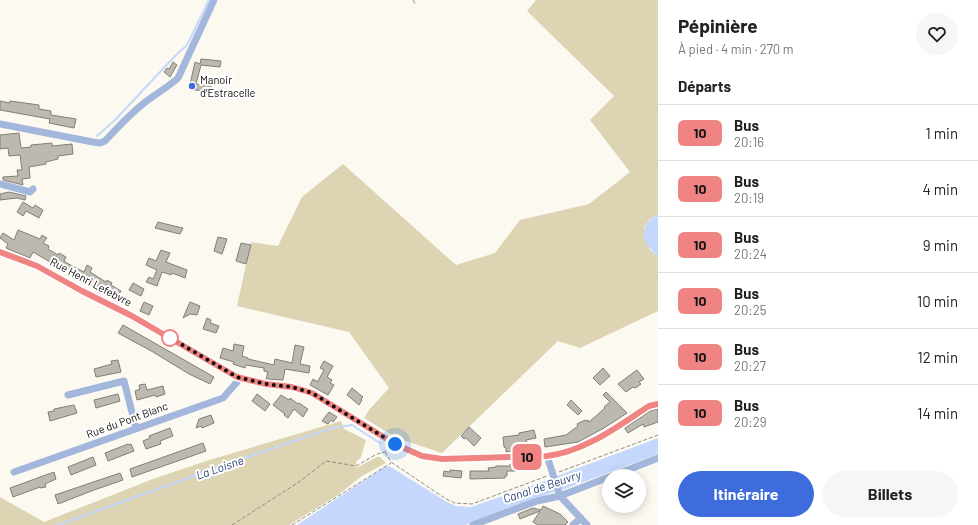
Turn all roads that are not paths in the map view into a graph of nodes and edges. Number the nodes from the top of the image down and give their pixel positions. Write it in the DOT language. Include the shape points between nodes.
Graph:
graph roads {
  1 [pos="214,0"];
  2 [pos="0,124"];
  3 [pos="0,184"];
  4 [pos="33,189"];
  5 [pos="0,252"];
  6 [pos="237,377"];
  7 [pos="68,395"];
  8 [pos="658,404"];
  9 [pos="136,428"];
  10 [pos="547,456"];
  11 [pos="658,458"];
  12 [pos="630,469"];
  13 [pos="14,472"];
  14 [pos="602,479"];
  15 [pos="559,494"];
  16 [pos="581,518"];
  17 [pos="473,525"];
  18 [pos="573,525"];
  19 [pos="587,525"];
  1 -- 2 [label="street" via="178,78 131,114 105,141 93,142"];
  3 -- 4 [label="street" via="30,192"];
  5 -- 6 [label="street, Rue Henri Lefebvre" via="37,266 132,316"];
  6 -- 9 [label="street, Rue du Pont Blanc" via="237,382 223,398"];
  6 -- 10 [label="street, Rue Henri Lefebvre" via="312,393 393,443 422,456 437,459"];
  7 -- 9 [label="street" via="124,381"];
  8 -- 10 [label="street, Rue Henri Lefebvre" via="649,406 593,441 557,455"];
  9 -- 13 [label="street, Rue du Pont Blanc"];
  10 -- 15 [label="street"];
  11 -- 12 [label="street"];
  14 -- 15 [label="street"];
  15 -- 16 [label="street"];
  15 -- 17 [label="street"];
  16 -- 18 [label="street"];
  16 -- 19 [label="street"];
}
